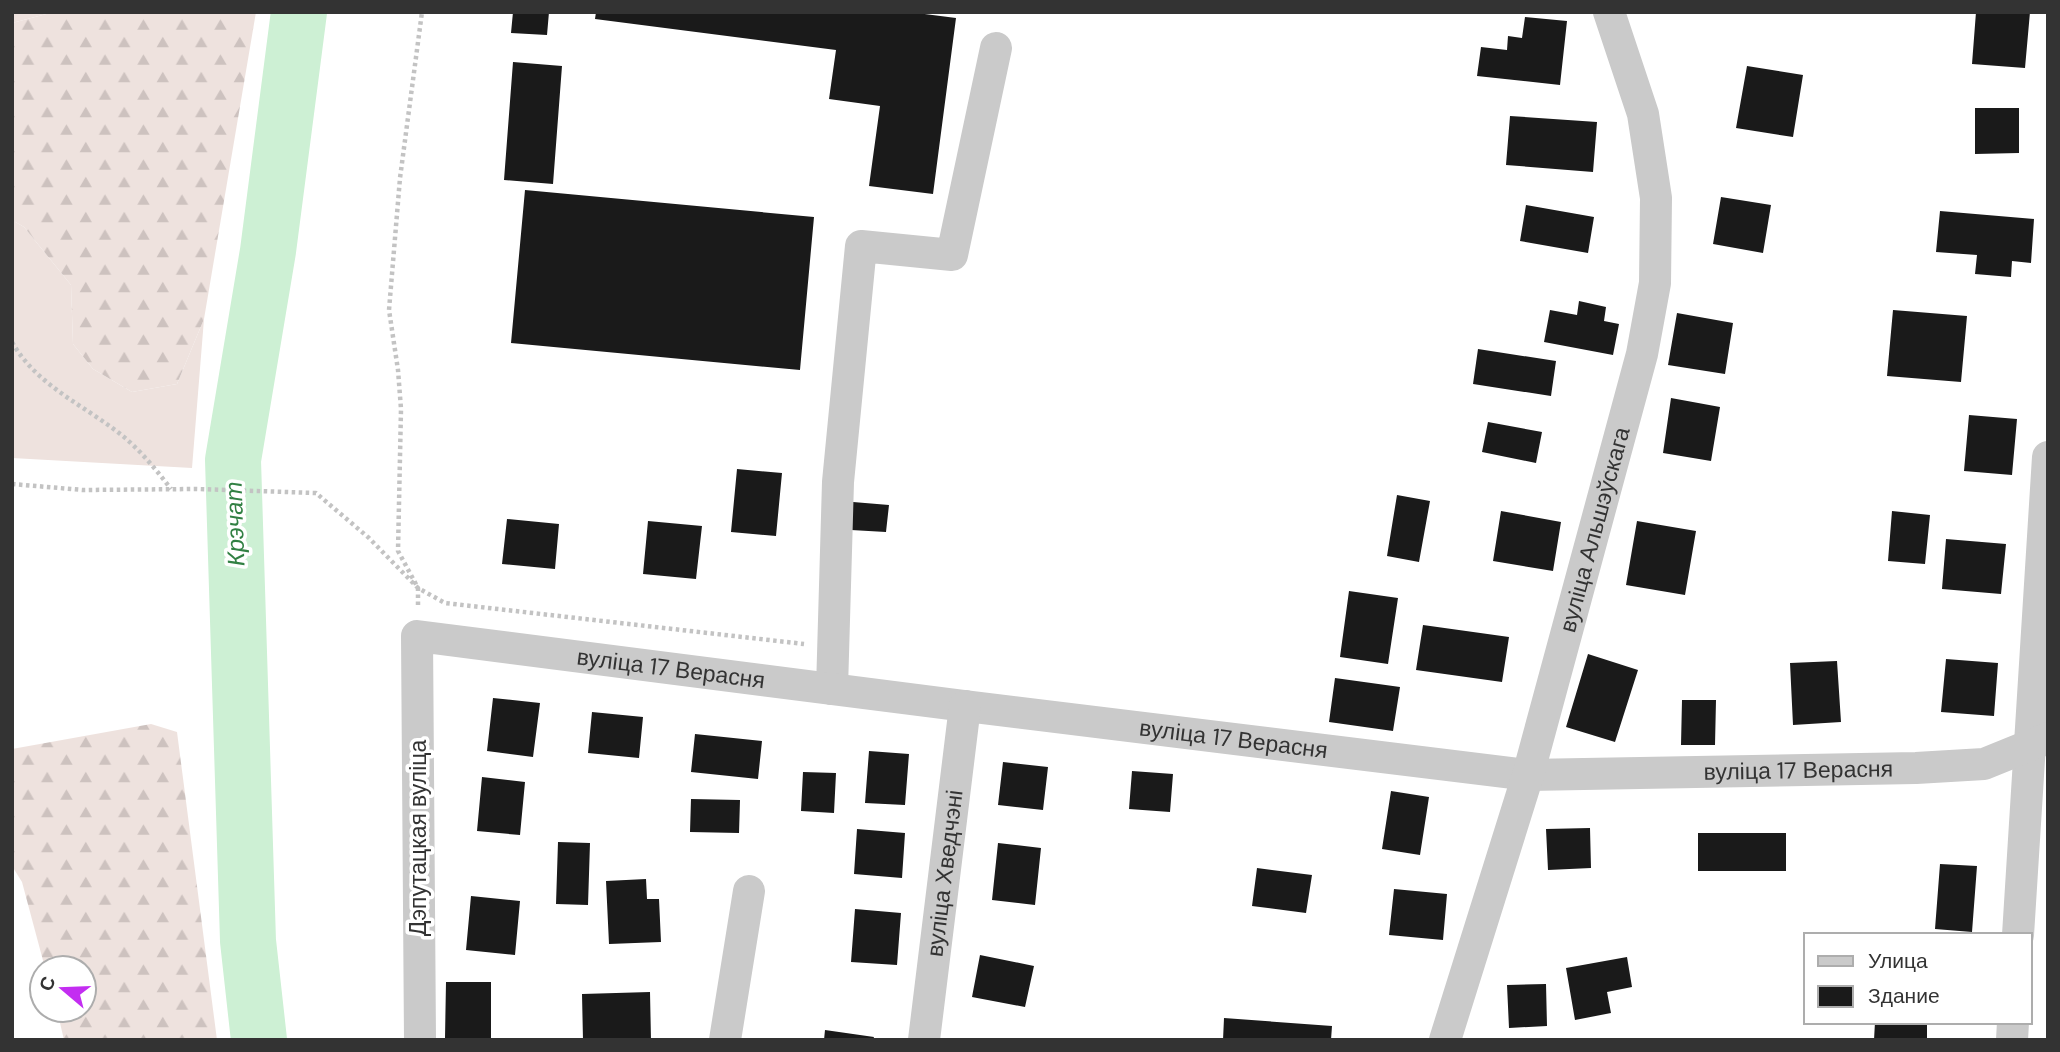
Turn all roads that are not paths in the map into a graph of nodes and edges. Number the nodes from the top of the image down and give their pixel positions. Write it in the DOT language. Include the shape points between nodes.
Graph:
graph roads {
  1 [pos="1609,12"];
  2 [pos="996,48"];
  3 [pos="2048,457"];
  4 [pos="417,636"];
  5 [pos="832,689"];
  6 [pos="965,706"];
  7 [pos="2038,742"];
  8 [pos="1528,775"];
  9 [pos="749,891"];
  10 [pos="2018,933"];
  11 [pos="420,1040"];
  12 [pos="725,1040"];
  13 [pos="924,1040"];
  14 [pos="1445,1040"];
  1 -- 8 [label="street, вуліца Альшэўскага" via="1643,114 1656,198 1655,283 1642,354"];
  2 -- 5 [label="street" via="952,255 860,246 838,482"];
  3 -- 7 [label="street"];
  4 -- 5 [label="street, вуліца 17 Верасня"];
  4 -- 11 [label="street, Дэпутацкая вуліца"];
  5 -- 6 [label="street, вуліца 17 Верасня"];
  6 -- 8 [label="street, вуліца 17 Верасня"];
  6 -- 13 [label="street, вуліца Хведчэні"];
  7 -- 8 [label="street, вуліца 17 Верасня" via="1984,764"];
  7 -- 10 [label="street"];
  8 -- 14 [label="street, вуліца Альшэўскага"];
  9 -- 12 [label="street"];
}
